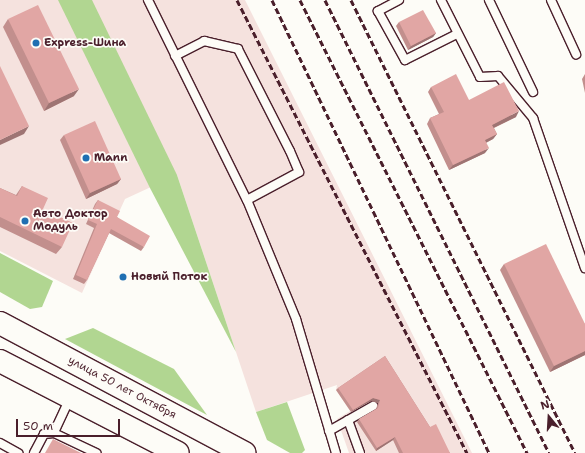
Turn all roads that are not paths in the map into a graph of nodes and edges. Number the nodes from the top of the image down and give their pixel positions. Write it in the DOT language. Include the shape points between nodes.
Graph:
graph roads {
  1 [pos="148,0"];
  2 [pos="399,0"];
  3 [pos="441,0"];
  4 [pos="489,0"];
  5 [pos="550,0"];
  6 [pos="457,34"];
  7 [pos="576,54"];
  8 [pos="175,56"];
  9 [pos="532,92"];
  10 [pos="247,200"];
  11 [pos="585,268"];
  12 [pos="0,323"];
  13 [pos="0,361"];
  14 [pos="70,397"];
  15 [pos="372,406"];
  16 [pos="348,420"];
  17 [pos="189,424"];
  18 [pos="329,431"];
  19 [pos="54,433"];
  20 [pos="0,443"];
  21 [pos="173,450"];
  22 [pos="18,453"];
  23 [pos="34,453"];
  24 [pos="96,453"];
  25 [pos="245,453"];
  26 [pos="336,453"];
  27 [pos="360,453"];
  1 -- 8 [label="lane"];
  2 -- 6 [label="lane" via="378,11 405,60"];
  3 -- 6 [label="lane"];
  4 -- 9 [label="lane"];
  5 -- 7 [label="lane"];
  6 -- 11 [label="lane" via="480,77 498,76 533,118"];
  8 -- 10 [label="lane"];
  8 -- 10 [label="lane" via="204,41 238,49 290,151 299,172"];
  10 -- 18 [label="lane" via="296,319"];
  12 -- 17 [label="main road, улица 50 лет Октября"];
  13 -- 14 [label="main road"];
  14 -- 19 [label="lane"];
  14 -- 21 [label="main road"];
  15 -- 16 [label="lane"];
  16 -- 18 [label="lane"];
  16 -- 27 [label="lane"];
  17 -- 21 [label="main road" via="188,442"];
  17 -- 25 [label="main road, улица 50 лет Октября"];
  18 -- 26 [label="lane"];
  19 -- 23 [label="lane" via="44,434"];
  19 -- 24 [label="lane"];
  20 -- 22 [label="lane"];
}
